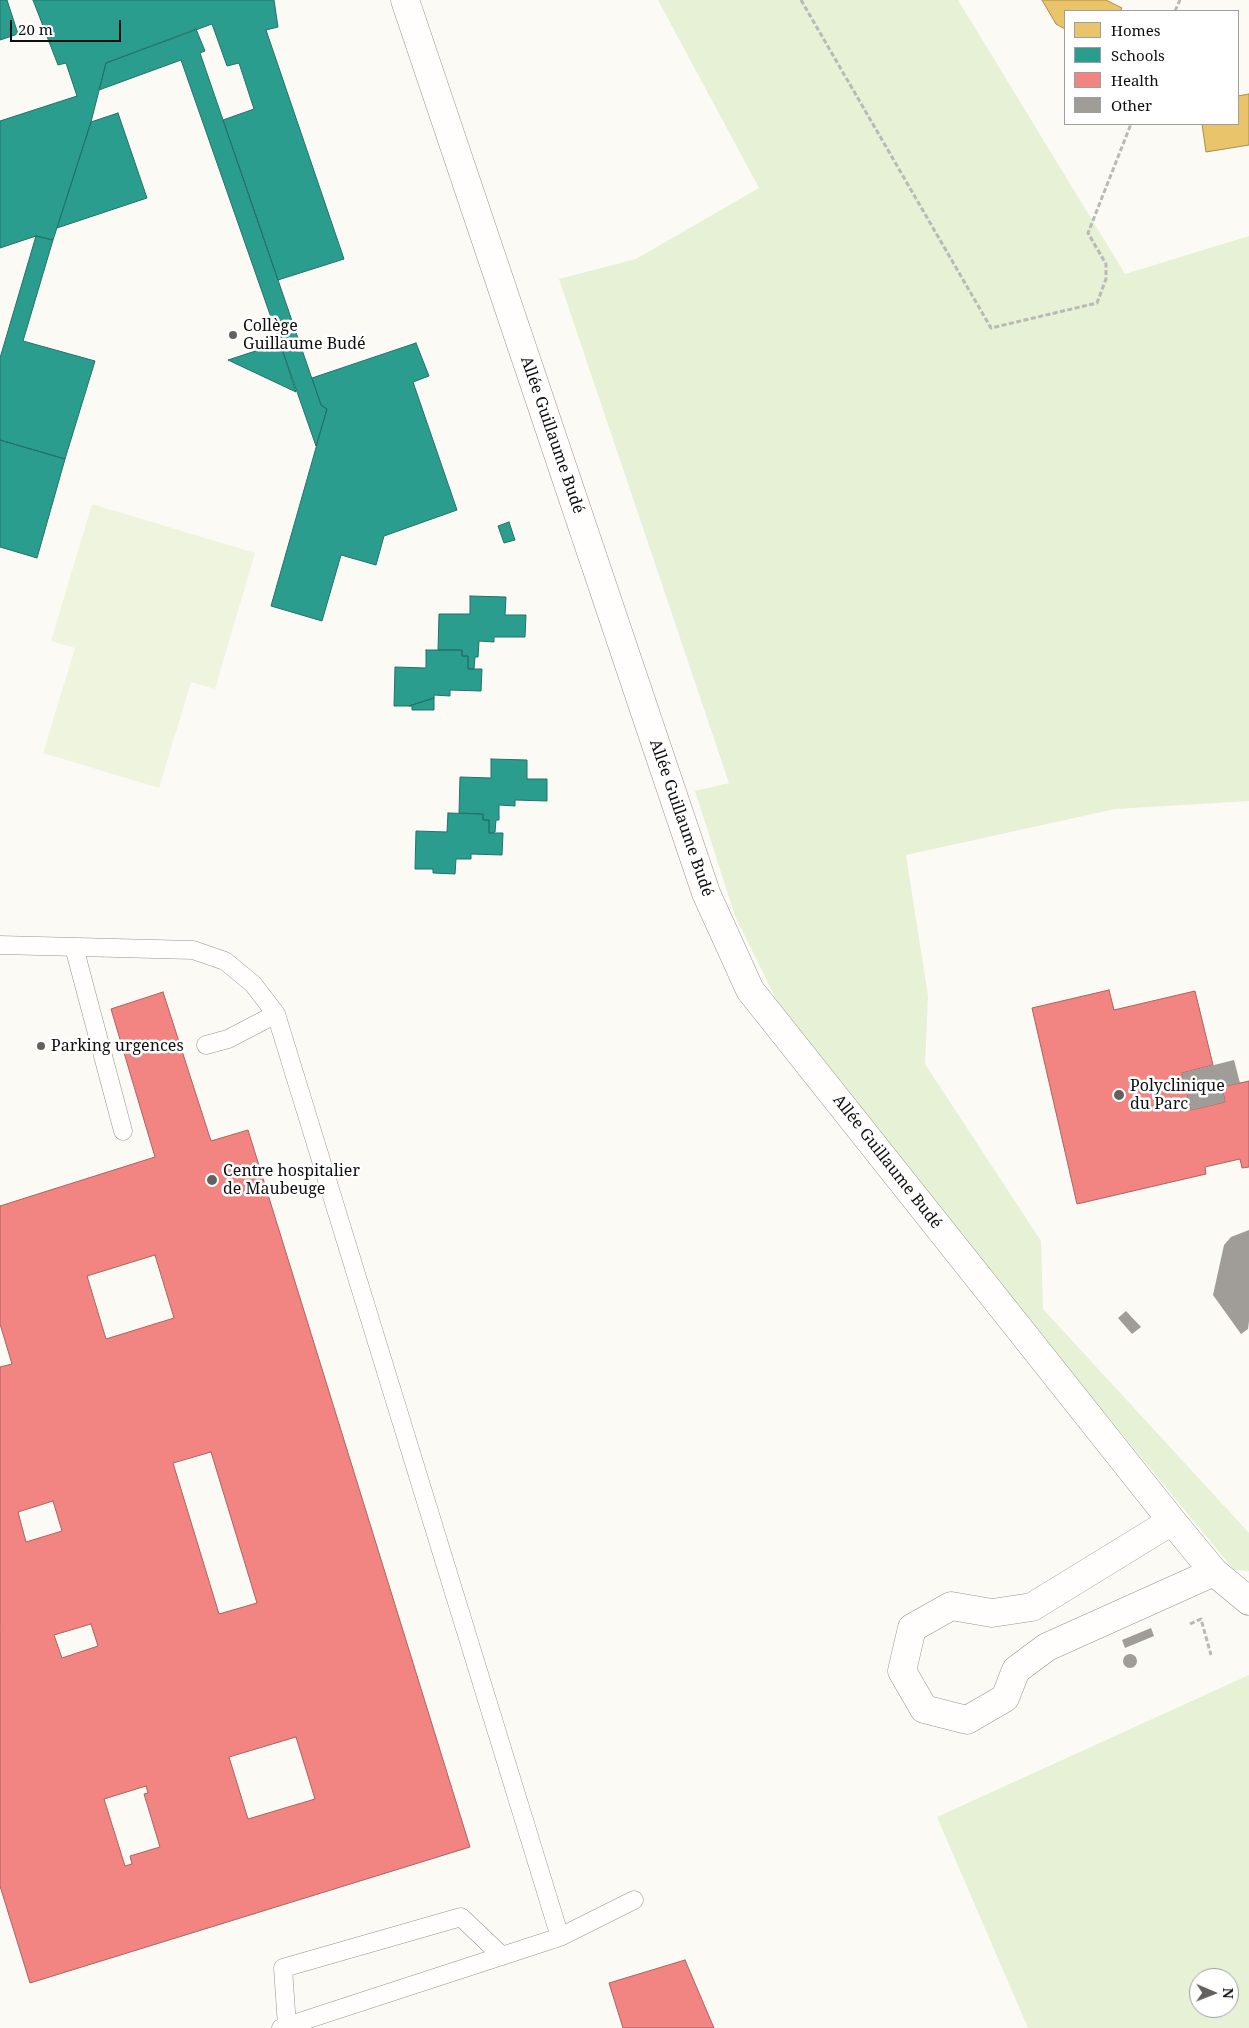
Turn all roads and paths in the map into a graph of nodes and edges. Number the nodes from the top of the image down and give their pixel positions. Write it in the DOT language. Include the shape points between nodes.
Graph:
graph roads {
  1 [pos="405,0"];
  2 [pos="801,0"];
  3 [pos="1131,125"];
  4 [pos="0,945"];
  5 [pos="74,947"];
  6 [pos="276,1014"];
  7 [pos="206,1045"];
  8 [pos="123,1131"];
  9 [pos="1172,1522"];
  10 [pos="1214,1572"];
  11 [pos="1249,1601"];
  12 [pos="1190,1624"];
  13 [pos="1210,1655"];
  14 [pos="634,1900"];
  15 [pos="560,1937"];
  16 [pos="502,1956"];
  17 [pos="284,2027"];
  1 -- 9 [label="street, Allée Guillaume Budé" via="706,893 750,990"];
  2 -- 3 [label="path" via="992,328 1098,303 1106,279 1106,264 1088,233"];
  4 -- 5 [label="lane"];
  5 -- 6 [label="lane" via="193,950 225,961 253,984"];
  5 -- 8 [label="lane"];
  6 -- 7 [label="lane" via="228,1039"];
  6 -- 15 [label="lane"];
  9 -- 10 [label="street, Allée Guillaume Budé"];
  9 -- 10 [label="street" via="1032,1607 992,1613 950,1606 912,1628 902,1671 924,1709 966,1720 1005,1698 1016,1670 1047,1647"];
  10 -- 11 [label="street, Allée Guillaume Budé"];
  12 -- 13 [label="path" via="1201,1620"];
  14 -- 15 [label="lane"];
  15 -- 16 [label="lane"];
  16 -- 17 [label="lane"];
  16 -- 17 [label="lane" via="461,1917 284,1968"];
}
